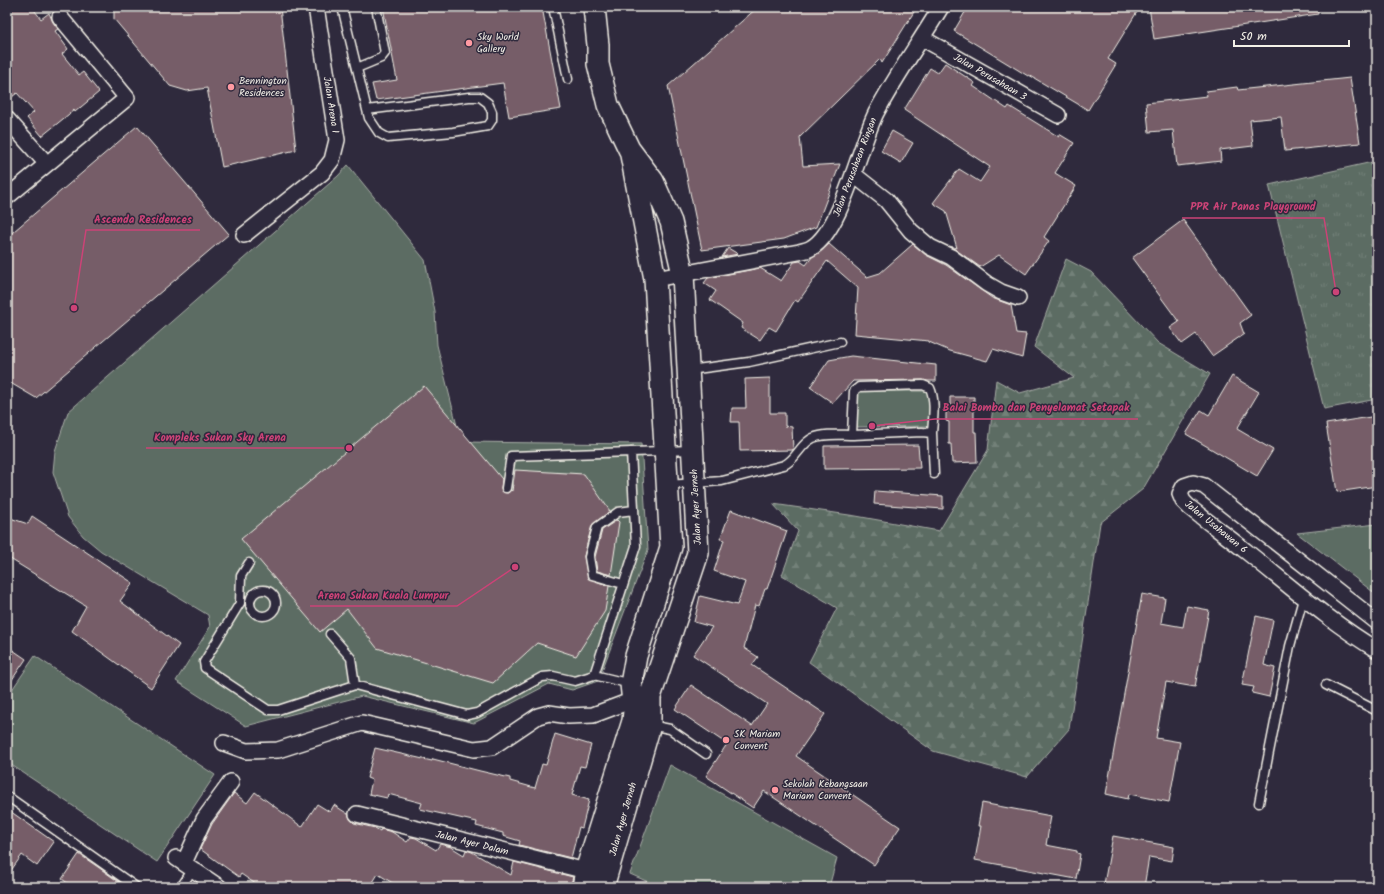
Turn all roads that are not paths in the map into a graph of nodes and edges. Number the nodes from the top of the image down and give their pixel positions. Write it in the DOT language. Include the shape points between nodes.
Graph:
graph roads {
  1 [pos="316,7"];
  2 [pos="342,7"];
  3 [pos="376,7"];
  4 [pos="554,7"];
  5 [pos="594,7"];
  6 [pos="941,7"];
  7 [pos="60,17"];
  8 [pos="922,38"];
  9 [pos="357,68"];
  10 [pos="568,80"];
  11 [pos="367,110"];
  12 [pos="1058,115"];
  13 [pos="7,119"];
  14 [pos="629,149"];
  15 [pos="47,164"];
  16 [pos="853,174"];
  17 [pos="7,197"];
  18 [pos="244,235"];
  19 [pos="683,274"];
  20 [pos="655,279"];
  21 [pos="1018,298"];
  22 [pos="840,342"];
  23 [pos="689,370"];
  24 [pos="932,433"];
  25 [pos="852,435"];
  26 [pos="693,450"];
  27 [pos="666,451"];
  28 [pos="631,452"];
  29 [pos="934,474"];
  30 [pos="694,483"];
  31 [pos="668,485"];
  32 [pos="506,488"];
  33 [pos="634,510"];
  34 [pos="249,563"];
  35 [pos="623,584"];
  36 [pos="1303,599"];
  37 [pos="250,601"];
  38 [pos="240,603"];
  39 [pos="1377,622"];
  40 [pos="330,634"];
  41 [pos="1377,650"];
  42 [pos="594,675"];
  43 [pos="355,685"];
  44 [pos="1326,685"];
  45 [pos="632,692"];
  46 [pos="1377,711"];
  47 [pos="642,723"];
  48 [pos="224,743"];
  49 [pos="706,754"];
  50 [pos="231,782"];
  51 [pos="7,796"];
  52 [pos="1259,803"];
  53 [pos="357,814"];
  54 [pos="185,864"];
  55 [pos="584,879"];
  56 [pos="136,887"];
  57 [pos="181,887"];
  58 [pos="219,887"];
  59 [pos="603,887"];
  1 -- 18 [label="street, Jalan Arena 1" via="337,140 332,160 322,172"];
  2 -- 9 [label="lane"];
  3 -- 9 [label="lane" via="385,53 381,58"];
  4 -- 10 [label="lane"];
  5 -- 14 [label="main road, Jalan Ayer Jerneh" via="598,64 608,105"];
  6 -- 8 [label="street, Jalan Perusahaan Ringan"];
  7 -- 15 [label="street" via="127,98"];
  8 -- 12 [label="street, Jalan Perusahaan 3"];
  8 -- 16 [label="street, Jalan Perusahaan Ringan" via="875,115"];
  9 -- 11 [label="lane"];
  11 -- 11 [label="lane" via="379,133 388,138 488,126 492,120 488,103 480,97"];
  13 -- 15 [label="street"];
  14 -- 19 [label="main road, Jalan Ayer Jerneh" via="653,181 671,222"];
  14 -- 20 [label="main road, Jalan Ayer Jerneh"];
  15 -- 17 [label="street"];
  16 -- 19 [label="street, Jalan Perusahaan Ringan" via="834,220 822,238 811,248"];
  16 -- 21 [label="street" via="886,200 911,231 930,247 951,257 986,284"];
  19 -- 20 [label="street, Jalan Perusahaan Ringan"];
  19 -- 23 [label="main road, Jalan Ayer Jerneh"];
  20 -- 27 [label="main road, Jalan Ayer Jerneh"];
  22 -- 23 [label="lane" via="749,362"];
  23 -- 26 [label="main road, Jalan Ayer Jerneh"];
  24 -- 25 [label="lane"];
  24 -- 25 [label="lane" via="933,393 930,388 891,386 859,387 854,391"];
  24 -- 29 [label="lane"];
  25 -- 30 [label="lane" via="831,434 812,438 790,463 784,466 722,481"];
  26 -- 27 [label="lane"];
  26 -- 30 [label="main road, Jalan Ayer Jerneh"];
  27 -- 28 [label="lane"];
  27 -- 31 [label="main road, Jalan Ayer Jerneh"];
  28 -- 32 [label="lane" via="511,456"];
  28 -- 33 [label="lane"];
  30 -- 31 [label="lane"];
  30 -- 47 [label="main road, Jalan Ayer Jerneh" via="698,553"];
  31 -- 45 [label="main road, Jalan Ayer Jerneh" via="671,547 636,656"];
  33 -- 35 [label="lane" via="636,546"];
  33 -- 35 [label="lane" via="618,512 597,528 589,557 592,574"];
  34 -- 38 [label="lane" via="241,576"];
  35 -- 42 [label="lane"];
  36 -- 39 [label="street, Jalan Usahawan 6" via="1189,507 1180,494 1184,486 1193,483 1204,486"];
  36 -- 41 [label="street, Jalan Usahawan 6"];
  36 -- 52 [label="lane" via="1290,646"];
  37 -- 38 [label="lane"];
  38 -- 43 [label="lane" via="204,662 205,668 268,710 278,710"];
  40 -- 43 [label="lane" via="351,658"];
  42 -- 43 [label="lane" via="575,681 553,676 542,677 477,713 467,715"];
  42 -- 45 [label="lane"];
  44 -- 46 [label="lane"];
  45 -- 47 [label="main road, Jalan Ayer Jerneh" via="634,711"];
  45 -- 48 [label="street" via="592,715 569,716 549,713 538,716 492,747 474,749 362,723 278,750 246,751"];
  47 -- 49 [label="lane" via="670,729"];
  47 -- 55 [label="main road, Jalan Ayer Jerneh"];
  47 -- 59 [label="main road, Jalan Ayer Jerneh"];
  50 -- 54 [label="street" via="204,819"];
  51 -- 56 [label="lane"];
  53 -- 55 [label="street, Jalan Ayer Dalam"];
  54 -- 57 [label="lane"];
  54 -- 58 [label="street"];
}
